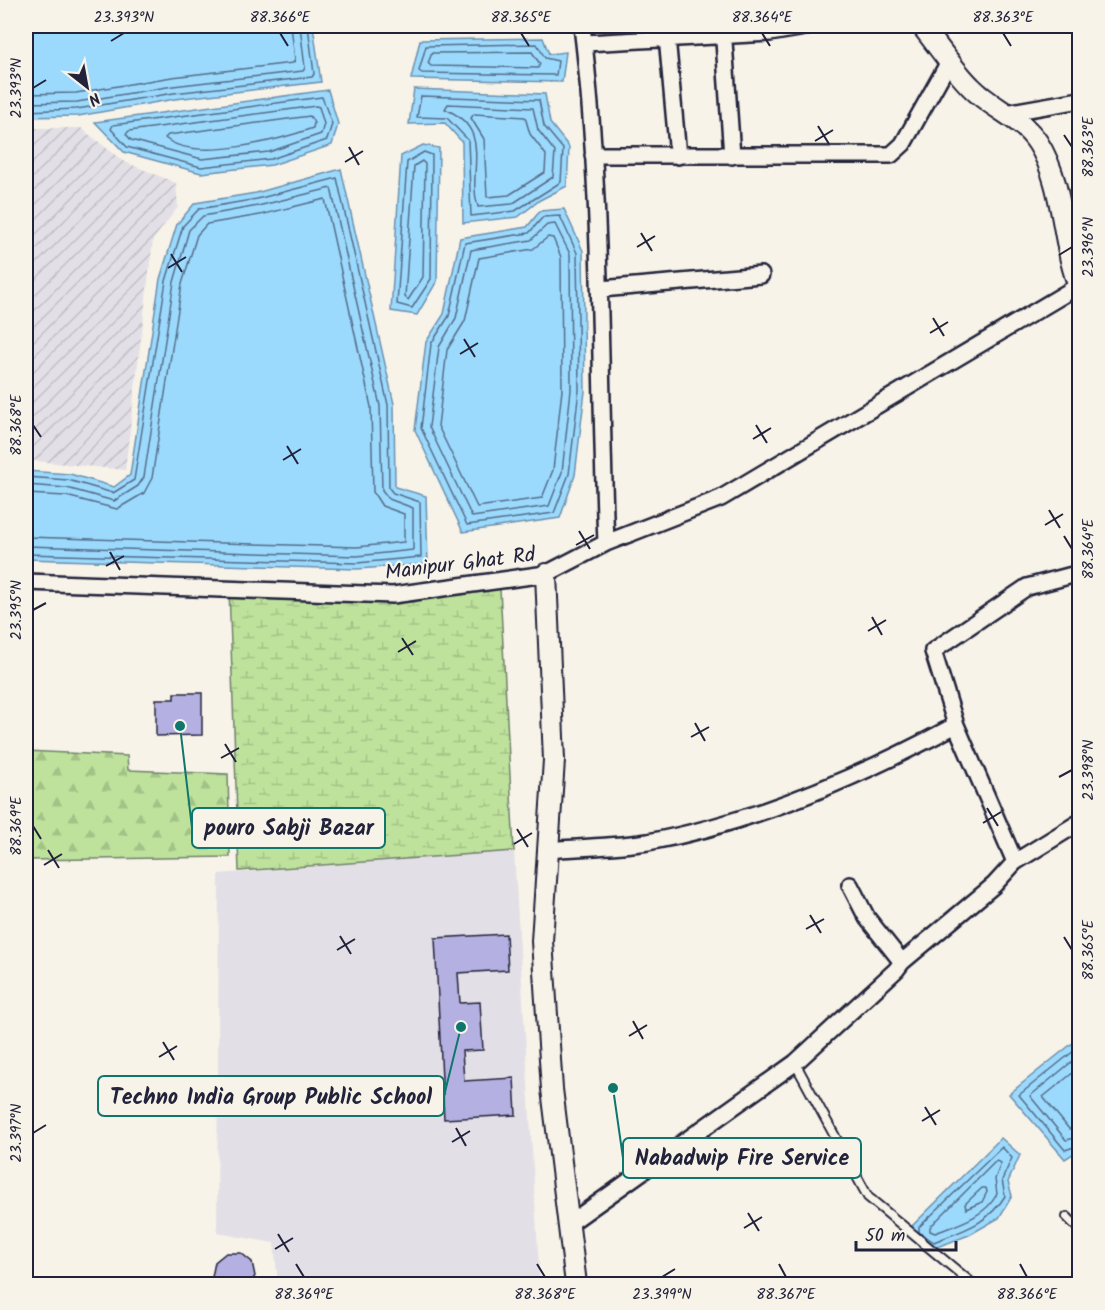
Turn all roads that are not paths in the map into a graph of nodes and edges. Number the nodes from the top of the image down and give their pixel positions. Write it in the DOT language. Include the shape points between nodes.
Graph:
graph roads {
  1 [pos="582,26"];
  2 [pos="811,26"];
  3 [pos="922,26"];
  4 [pos="723,30"];
  5 [pos="667,32"];
  6 [pos="585,43"];
  7 [pos="950,60"];
  8 [pos="1080,100"];
  9 [pos="1006,112"];
  10 [pos="593,155"];
  11 [pos="678,156"];
  12 [pos="732,156"];
  13 [pos="761,275"];
  14 [pos="1077,277"];
  15 [pos="600,289"];
  16 [pos="606,543"];
  17 [pos="1080,573"];
  18 [pos="546,574"];
  19 [pos="26,582"];
  20 [pos="956,726"];
  21 [pos="1080,822"];
  22 [pos="548,850"];
  23 [pos="1015,861"];
  24 [pos="850,885"];
  25 [pos="902,962"];
  26 [pos="795,1063"];
  27 [pos="1067,1217"];
  28 [pos="570,1223"];
  29 [pos="1080,1230"];
  30 [pos="576,1284"];
  31 [pos="973,1284"];
  1 -- 6 [label="street"];
  2 -- 4 [label="street" via="770,33"];
  3 -- 7 [label="street"];
  4 -- 5 [label="street"];
  4 -- 12 [label="street"];
  5 -- 6 [label="street"];
  5 -- 11 [label="street"];
  6 -- 10 [label="street"];
  7 -- 9 [label="street" via="972,88"];
  7 -- 12 [label="street" via="903,144 891,155"];
  8 -- 9 [label="street"];
  9 -- 14 [label="street" via="1024,126 1046,159"];
  10 -- 11 [label="street"];
  10 -- 15 [label="street"];
  11 -- 12 [label="street"];
  13 -- 15 [label="street"];
  14 -- 16 [label="street, Manipur Ghat Rd" via="721,498"];
  15 -- 16 [label="street"];
  16 -- 18 [label="street, Manipur Ghat Rd"];
  17 -- 20 [label="street" via="1027,587 933,651"];
  18 -- 19 [label="street, Manipur Ghat Rd" via="393,595"];
  18 -- 22 [label="street" via="554,760"];
  20 -- 22 [label="street" via="889,761 732,822 647,842"];
  20 -- 23 [label="street"];
  21 -- 23 [label="street"];
  22 -- 28 [label="street" via="542,941 552,1089"];
  23 -- 25 [label="street" via="994,885"];
  24 -- 25 [label="street" via="867,918"];
  25 -- 26 [label="street"];
  26 -- 28 [label="street"];
  26 -- 31 [label="lane" via="868,1197"];
  27 -- 29 [label="lane"];
  28 -- 30 [label="street"];
}
